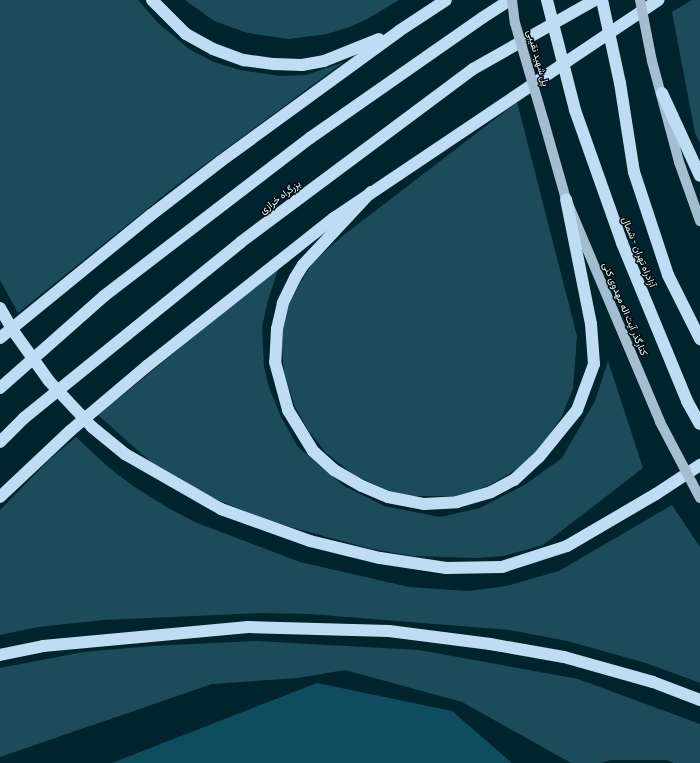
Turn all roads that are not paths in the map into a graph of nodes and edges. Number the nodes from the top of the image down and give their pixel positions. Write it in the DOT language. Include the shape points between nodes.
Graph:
graph roads {
  1 [pos="152,0"];
  2 [pos="446,0"];
  3 [pos="511,0"];
  4 [pos="547,0"];
  5 [pos="595,0"];
  6 [pos="602,0"];
  7 [pos="640,0"];
  8 [pos="659,0"];
  9 [pos="399,31"];
  10 [pos="662,93"];
  11 [pos="544,122"];
  12 [pos="700,176"];
  13 [pos="371,192"];
  14 [pos="566,199"];
  15 [pos="700,221"];
  16 [pos="0,308"];
  17 [pos="0,338"];
  18 [pos="700,340"];
  19 [pos="0,388"];
  20 [pos="700,424"];
  21 [pos="0,442"];
  22 [pos="700,465"];
  23 [pos="0,497"];
  24 [pos="700,498"];
  25 [pos="0,654"];
  26 [pos="700,700"];
  1 -- 9 [label="highway" via="186,34 213,49 244,60 274,64 324,61"];
  2 -- 9 [label="highway"];
  3 -- 11 [label="main road, پل شهید نقیبی, bridge" via="515,23"];
  3 -- 19 [label="highway" via="310,138 104,296"];
  4 -- 20 [label="highway, آزادراه تهران - شمال, bridge" via="575,110 622,243 687,401"];
  5 -- 21 [label="highway, بزرگراه خرازی" via="473,69 241,242 24,418"];
  6 -- 18 [label="highway, آزادراه تهران - شمال, bridge" via="620,83 634,172 668,275"];
  7 -- 10 [label="main road, bridge" via="652,61"];
  8 -- 13 [label="highway"];
  9 -- 17 [label="highway" via="202,176"];
  10 -- 12 [label="highway"];
  10 -- 15 [label="main road" via="679,162"];
  11 -- 14 [label="main road, کنارگذر آیت اله مهدوی کنی"];
  13 -- 14 [label="highway" via="303,265 295,278 283,303 277,329 275,362 288,410 318,456 334,470 362,486 388,497 424,504 457,502 491,492 514,480 540,457 577,410 594,364 591,324"];
  13 -- 23 [label="highway" via="238,292 147,366 70,431"];
  14 -- 24 [label="main road, کنارگذر آیت اله مهدوی کنی, bridge" via="660,422"];
  16 -- 22 [label="highway, bridge" via="49,381 92,427 125,454 221,509 310,541 380,558 446,568 502,567 567,546"];
  25 -- 26 [label="highway" via="43,646 248,627 389,631 490,644 564,658 653,682"];
}
